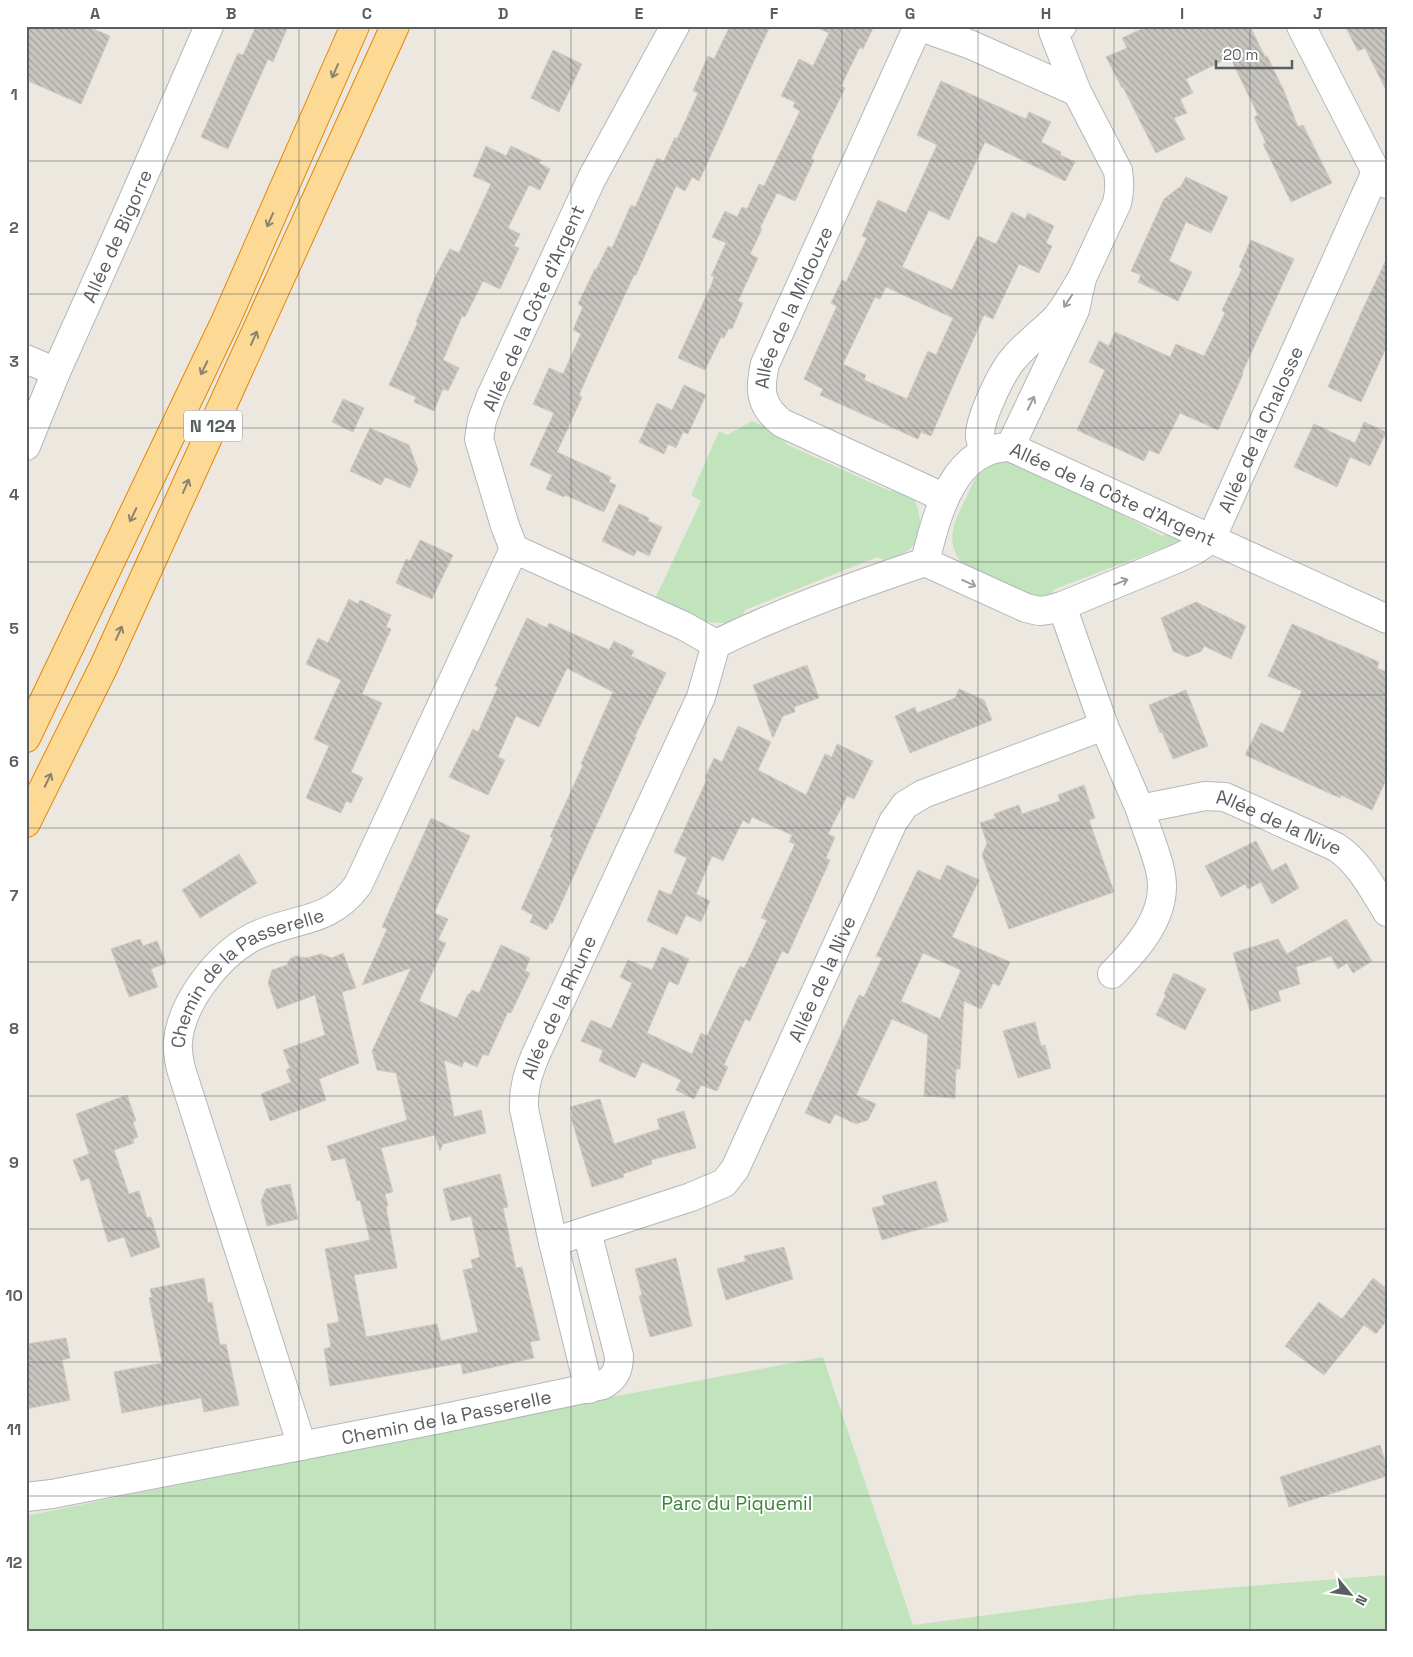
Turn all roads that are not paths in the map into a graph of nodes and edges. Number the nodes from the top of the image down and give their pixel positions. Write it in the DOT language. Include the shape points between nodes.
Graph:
graph roads {
  1 [pos="209,26"];
  2 [pos="355,26"];
  3 [pos="395,26"];
  4 [pos="675,26"];
  5 [pos="1301,26"];
  6 [pos="1055,28"];
  7 [pos="1077,92"];
  8 [pos="1382,178"];
  9 [pos="1082,278"];
  10 [pos="26,359"];
  11 [pos="56,372"];
  12 [pos="26,446"];
  13 [pos="998,449"];
  14 [pos="945,498"];
  15 [pos="1210,539"];
  16 [pos="514,549"];
  17 [pos="925,562"];
  18 [pos="1062,606"];
  19 [pos="1387,619"];
  20 [pos="716,644"];
  21 [pos="1104,726"];
  22 [pos="26,738"];
  23 [pos="1140,809"];
  24 [pos="26,823"];
  25 [pos="1387,912"];
  26 [pos="1112,974"];
  27 [pos="587,1232"];
  28 [pos="553,1242"];
  29 [pos="588,1389"];
  30 [pos="302,1446"];
  31 [pos="26,1497"];
  1 -- 11 [label="street, Allée de Bigorre"];
  2 -- 22 [label="highway, N 124, one-way" via="226,320"];
  24 -- 3 [label="highway, N 124, one-way" via="104,666"];
  4 -- 16 [label="street, Allée de la Côte d'Argent" via="592,178 482,420 480,439"];
  5 -- 8 [label="street"];
  6 -- 7 [label="street"];
  7 -- 9 [label="street" via="1118,171 1120,192"];
  7 -- 14 [label="street, Allée de la Midouze" via="969,44 918,26 765,364 762,397 767,409 782,423"];
  8 -- 15 [label="street, Allée de la Chalosse"];
  13 -- 9 [label="street, one-way" via="1075,310"];
  9 -- 13 [label="street, one-way" via="1057,317 1014,358 997,386 982,420 980,436 981,444"];
  10 -- 11 [label="street"];
  11 -- 12 [label="street, Allée de Bigorre"];
  13 -- 14 [label="street, Allée de la Côte d'Argent" via="970,461 950,486"];
  13 -- 15 [label="street, Allée de la Côte d'Argent"];
  14 -- 17 [label="street, Allée de la Côte d'Argent"];
  18 -- 15 [label="street, one-way" via="1176,559"];
  15 -- 19 [label="street, Allée de la Côte d'Argent"];
  16 -- 20 [label="street" via="684,626"];
  16 -- 30 [label="street, Chemin de la Passerelle" via="358,885 336,908 266,932 238,947 196,992 182,1024 178,1041 181,1069"];
  17 -- 18 [label="street, one-way" via="1026,608 1048,610"];
  17 -- 20 [label="street" via="756,624"];
  18 -- 21 [label="street"];
  20 -- 28 [label="street, Allée de la Rhune" via="700,697 525,1083 524,1109"];
  21 -- 23 [label="street"];
  21 -- 27 [label="street, Allée de la Nive" via="923,794 905,805 894,822 735,1169 724,1183"];
  23 -- 25 [label="street, Allée de la Nive" via="1215,795 1234,800 1349,855"];
  23 -- 26 [label="street" via="1161,873 1161,902 1144,938"];
  27 -- 28 [label="street, Allée de la Nive"];
  27 -- 29 [label="street, Chemin de la Passerelle" via="619,1366 612,1380 604,1386"];
  28 -- 29 [label="street, Allée de la Rhune"];
  29 -- 30 [label="street, Chemin de la Passerelle"];
  30 -- 31 [label="street, Chemin de la Passerelle"];
}
